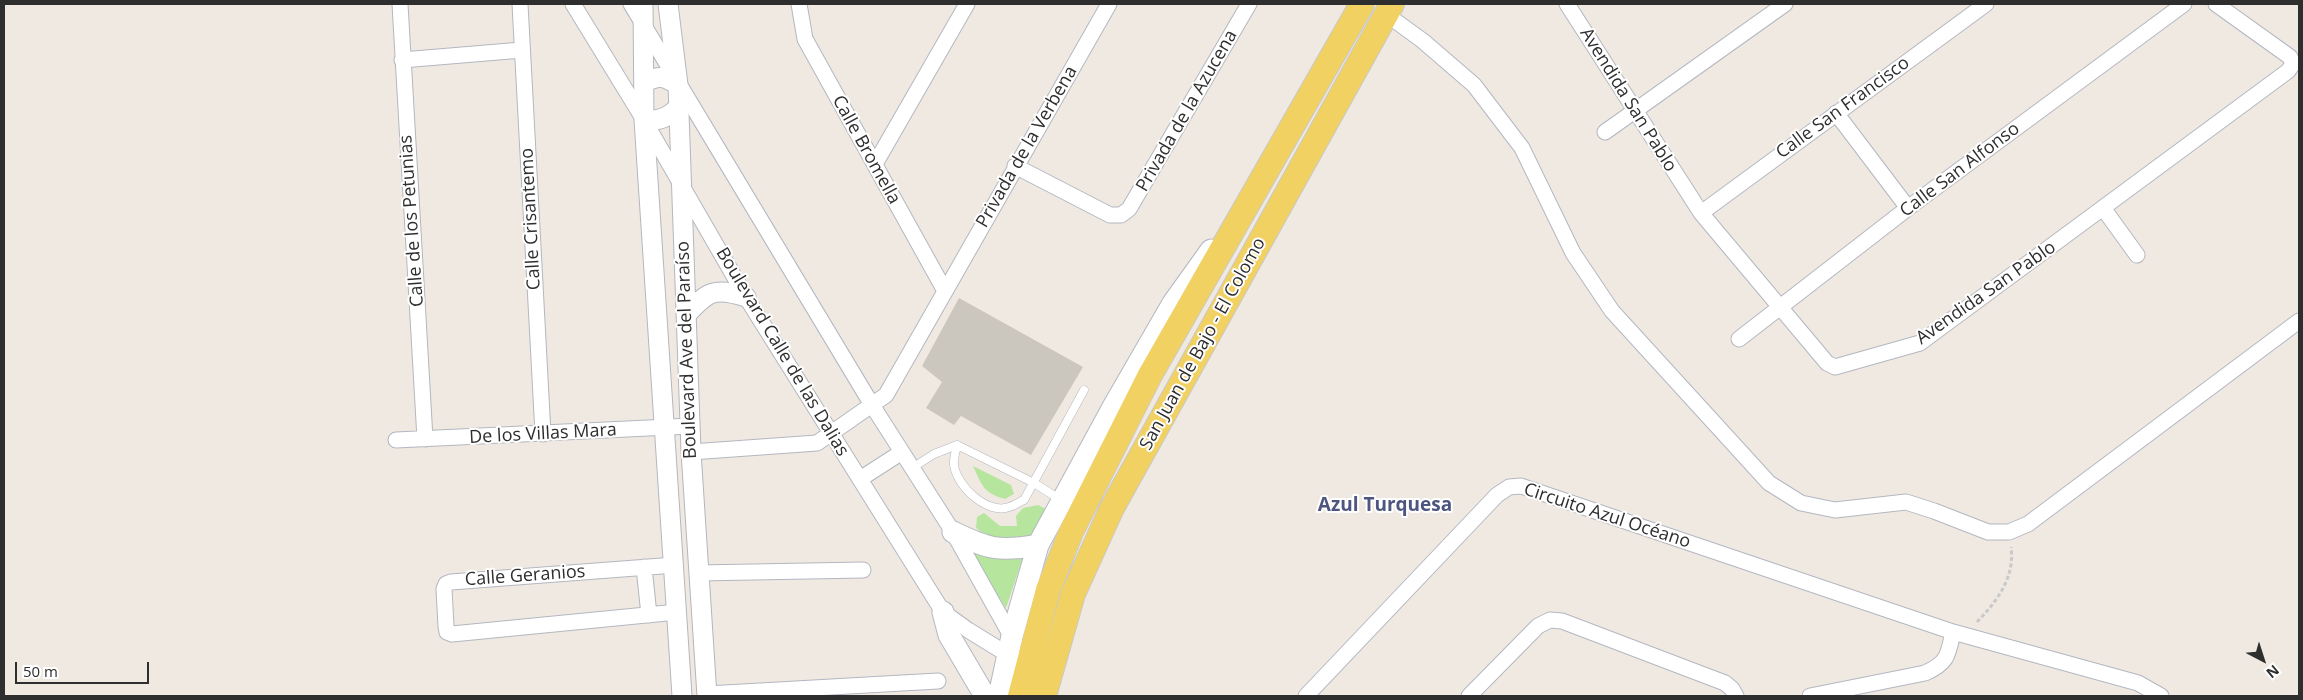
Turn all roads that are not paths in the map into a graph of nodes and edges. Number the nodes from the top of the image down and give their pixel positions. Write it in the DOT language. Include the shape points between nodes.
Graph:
graph roads {
  1 [pos="400,4"];
  2 [pos="520,4"];
  3 [pos="573,4"];
  4 [pos="631,4"];
  5 [pos="643,4"];
  6 [pos="668,4"];
  7 [pos="799,4"];
  8 [pos="967,4"];
  9 [pos="1109,4"];
  10 [pos="1249,4"];
  11 [pos="1362,4"];
  12 [pos="1785,4"];
  13 [pos="1986,4"];
  14 [pos="2184,4"];
  15 [pos="2216,4"];
  16 [pos="1574,6"];
  17 [pos="1389,9"];
  18 [pos="644,27"];
  19 [pos="522,50"];
  20 [pos="402,60"];
  21 [pos="2296,64"];
  22 [pos="644,82"];
  23 [pos="678,85"];
  24 [pos="678,108"];
  25 [pos="1637,110"];
  26 [pos="1836,112"];
  27 [pos="644,120"];
  28 [pos="1605,132"];
  29 [pos="875,164"];
  30 [pos="1015,166"];
  31 [pos="680,181"];
  32 [pos="1256,187"];
  33 [pos="1908,208"];
  34 [pos="2103,208"];
  35 [pos="1701,213"];
  36 [pos="2137,255"];
  37 [pos="944,291"];
  38 [pos="746,296"];
  39 [pos="1780,306"];
  40 [pos="686,315"];
  41 [pos="2299,321"];
  42 [pos="1739,339"];
  43 [pos="1084,390"];
  44 [pos="872,405"];
  45 [pos="690,426"];
  46 [pos="665,428"];
  47 [pos="831,433"];
  48 [pos="543,434"];
  49 [pos="425,439"];
  50 [pos="396,440"];
  51 [pos="957,446"];
  52 [pos="690,452"];
  53 [pos="902,452"];
  54 [pos="912,468"];
  55 [pos="860,479"];
  56 [pos="1034,483"];
  57 [pos="1062,500"];
  58 [pos="953,532"];
  59 [pos="1038,545"];
  60 [pos="675,565"];
  61 [pos="644,567"];
  62 [pos="862,570"];
  63 [pos="698,574"];
  64 [pos="677,612"];
  65 [pos="943,612"];
  66 [pos="649,615"];
  67 [pos="1953,632"];
  68 [pos="1015,652"];
  69 [pos="938,681"];
  70 [pos="1047,693"];
  71 [pos="707,695"];
  72 [pos="682,696"];
  73 [pos="985,696"];
  74 [pos="999,696"];
  75 [pos="1020,696"];
  76 [pos="1306,696"];
  77 [pos="1469,696"];
  78 [pos="1736,696"];
  79 [pos="1810,696"];
  80 [pos="2161,696"];
  1 -- 20 [label="street, Calle de los Petunias"];
  2 -- 19 [label="street, Calle Crisantemo"];
  3 -- 27 [label="street, Boulevard Calle de las Dalias"];
  4 -- 18 [label="street, Boulevard Calle de las Dalias"];
  5 -- 18 [label="street, Boulevard Ave del Paraíso"];
  6 -- 23 [label="street, Boulevard Ave del Paraíso"];
  7 -- 29 [label="street, Calle Bromella" via="806,39"];
  8 -- 29 [label="street"];
  9 -- 30 [label="street, Privada de la Verbena"];
  10 -- 30 [label="street, Privada de la Azucena" via="1129,209 1121,215 1110,215"];
  11 -- 32 [label="main road, San Juan de Bajo - El Colomo"];
  12 -- 25 [label="street"];
  13 -- 26 [label="street, Calle San Francisco"];
  14 -- 33 [label="street, Calle San Alfonso"];
  15 -- 21 [label="street"];
  16 -- 25 [label="street, Avendida San Pablo"];
  17 -- 41 [label="street" via="1474,85 1522,148 1573,253 1612,311 1769,483 1801,503 1835,510 1906,502 1988,532 2009,532 2028,524"];
  17 -- 70 [label="main road, San Juan de Bajo - El Colomo" via="1112,508 1073,594"];
  18 -- 22 [label="street, Boulevard Ave del Paraíso"];
  18 -- 23 [label="street, Boulevard Calle de las Dalias"];
  19 -- 20 [label="street"];
  19 -- 48 [label="street, Calle Crisantemo"];
  20 -- 49 [label="street, Calle de los Petunias"];
  21 -- 34 [label="street, Avendida San Pablo"];
  22 -- 23 [label="street" via="657,76"];
  22 -- 27 [label="street, Boulevard Ave del Paraíso"];
  23 -- 24 [label="street, Boulevard Ave del Paraíso"];
  23 -- 44 [label="street, Boulevard Calle de las Dalias"];
  24 -- 27 [label="street" via="668,117"];
  24 -- 31 [label="street, Boulevard Ave del Paraíso"];
  25 -- 28 [label="street"];
  25 -- 35 [label="street, Avendida San Pablo"];
  26 -- 33 [label="street"];
  26 -- 35 [label="street, Calle San Francisco"];
  27 -- 31 [label="street, Boulevard Calle de las Dalias"];
  27 -- 46 [label="street, Boulevard Ave del Paraíso"];
  29 -- 37 [label="street, Calle Bromella"];
  30 -- 37 [label="street, Privada de la Verbena"];
  31 -- 38 [label="street, Boulevard Calle de las Dalias"];
  31 -- 40 [label="street, Boulevard Ave del Paraíso"];
  32 -- 57 [label="main road" via="1173,303"];
  32 -- 68 [label="main road, San Juan de Bajo - El Colomo" via="1150,375 1071,532 1048,590"];
  33 -- 39 [label="street, Calle San Alfonso"];
  34 -- 36 [label="street"];
  34 -- 39 [label="street, Avendida San Pablo" via="1920,343 1835,367 1827,363"];
  35 -- 39 [label="street, Avendida San Pablo"];
  37 -- 44 [label="street, Privada de la Verbena" via="886,395"];
  38 -- 40 [label="street" via="723,290 702,298"];
  38 -- 47 [label="street, Boulevard Calle de las Dalias"];
  39 -- 42 [label="street, Calle San Alfonso"];
  40 -- 45 [label="street, Boulevard Ave del Paraíso"];
  43 -- 56 [label="lane"];
  44 -- 47 [label="street, Privada de la Verbena"];
  44 -- 53 [label="street, Boulevard Calle de las Dalias"];
  45 -- 46 [label="street, De los Villas Mara"];
  45 -- 52 [label="street, Boulevard Ave del Paraíso"];
  46 -- 48 [label="street, De los Villas Mara"];
  46 -- 60 [label="street, Boulevard Ave del Paraíso"];
  47 -- 52 [label="street, Privada de la Verbena" via="817,443"];
  47 -- 55 [label="street, Boulevard Calle de las Dalias"];
  48 -- 49 [label="street, De los Villas Mara"];
  49 -- 50 [label="street, De los Villas Mara"];
  51 -- 54 [label="lane" via="934,454"];
  51 -- 56 [label="lane"];
  51 -- 56 [label="lane" via="954,465 961,482 975,497 992,507 1008,508 1024,500"];
  52 -- 63 [label="street, Boulevard Ave del Paraíso"];
  53 -- 54 [label="street, Boulevard Calle de las Dalias"];
  53 -- 55 [label="street"];
  54 -- 58 [label="street, Boulevard Calle de las Dalias"];
  55 -- 65 [label="street, Boulevard Calle de las Dalias"];
  56 -- 57 [label="lane"];
  57 -- 59 [label="main road"];
  58 -- 59 [label="main road" via="995,549 1012,550"];
  58 -- 68 [label="street, Boulevard Calle de las Dalias"];
  59 -- 68 [label="main road"];
  60 -- 61 [label="street, Calle Geranios"];
  60 -- 64 [label="street, Boulevard Ave del Paraíso"];
  61 -- 66 [label="street"];
  61 -- 66 [label="street, Calle Geranios" via="451,582 444,589 446,626 447,632 452,634"];
  62 -- 63 [label="street"];
  63 -- 71 [label="street, Boulevard Ave del Paraíso"];
  64 -- 66 [label="street, Calle Geranios"];
  64 -- 72 [label="street, Boulevard Ave del Paraíso"];
  65 -- 68 [label="street, Boulevard Calle de las Dalias" via="968,630"];
  65 -- 73 [label="main road" via="949,635"];
  67 -- 76 [label="street, Circuito Azul Océano" via="1521,486 1509,487 1497,495"];
  67 -- 79 [label="street" via="1947,657 1939,667 1925,673"];
  67 -- 80 [label="street, Circuito Azul Océano" via="2138,683"];
  68 -- 70 [label="street, Boulevard Calle de las Dalias"];
  68 -- 74 [label="main road"];
  68 -- 75 [label="main road, San Juan de Bajo - El Colomo"];
  69 -- 71 [label="street"];
  77 -- 78 [label="street" via="1538,626 1550,620 1562,621 1725,683"];
}
